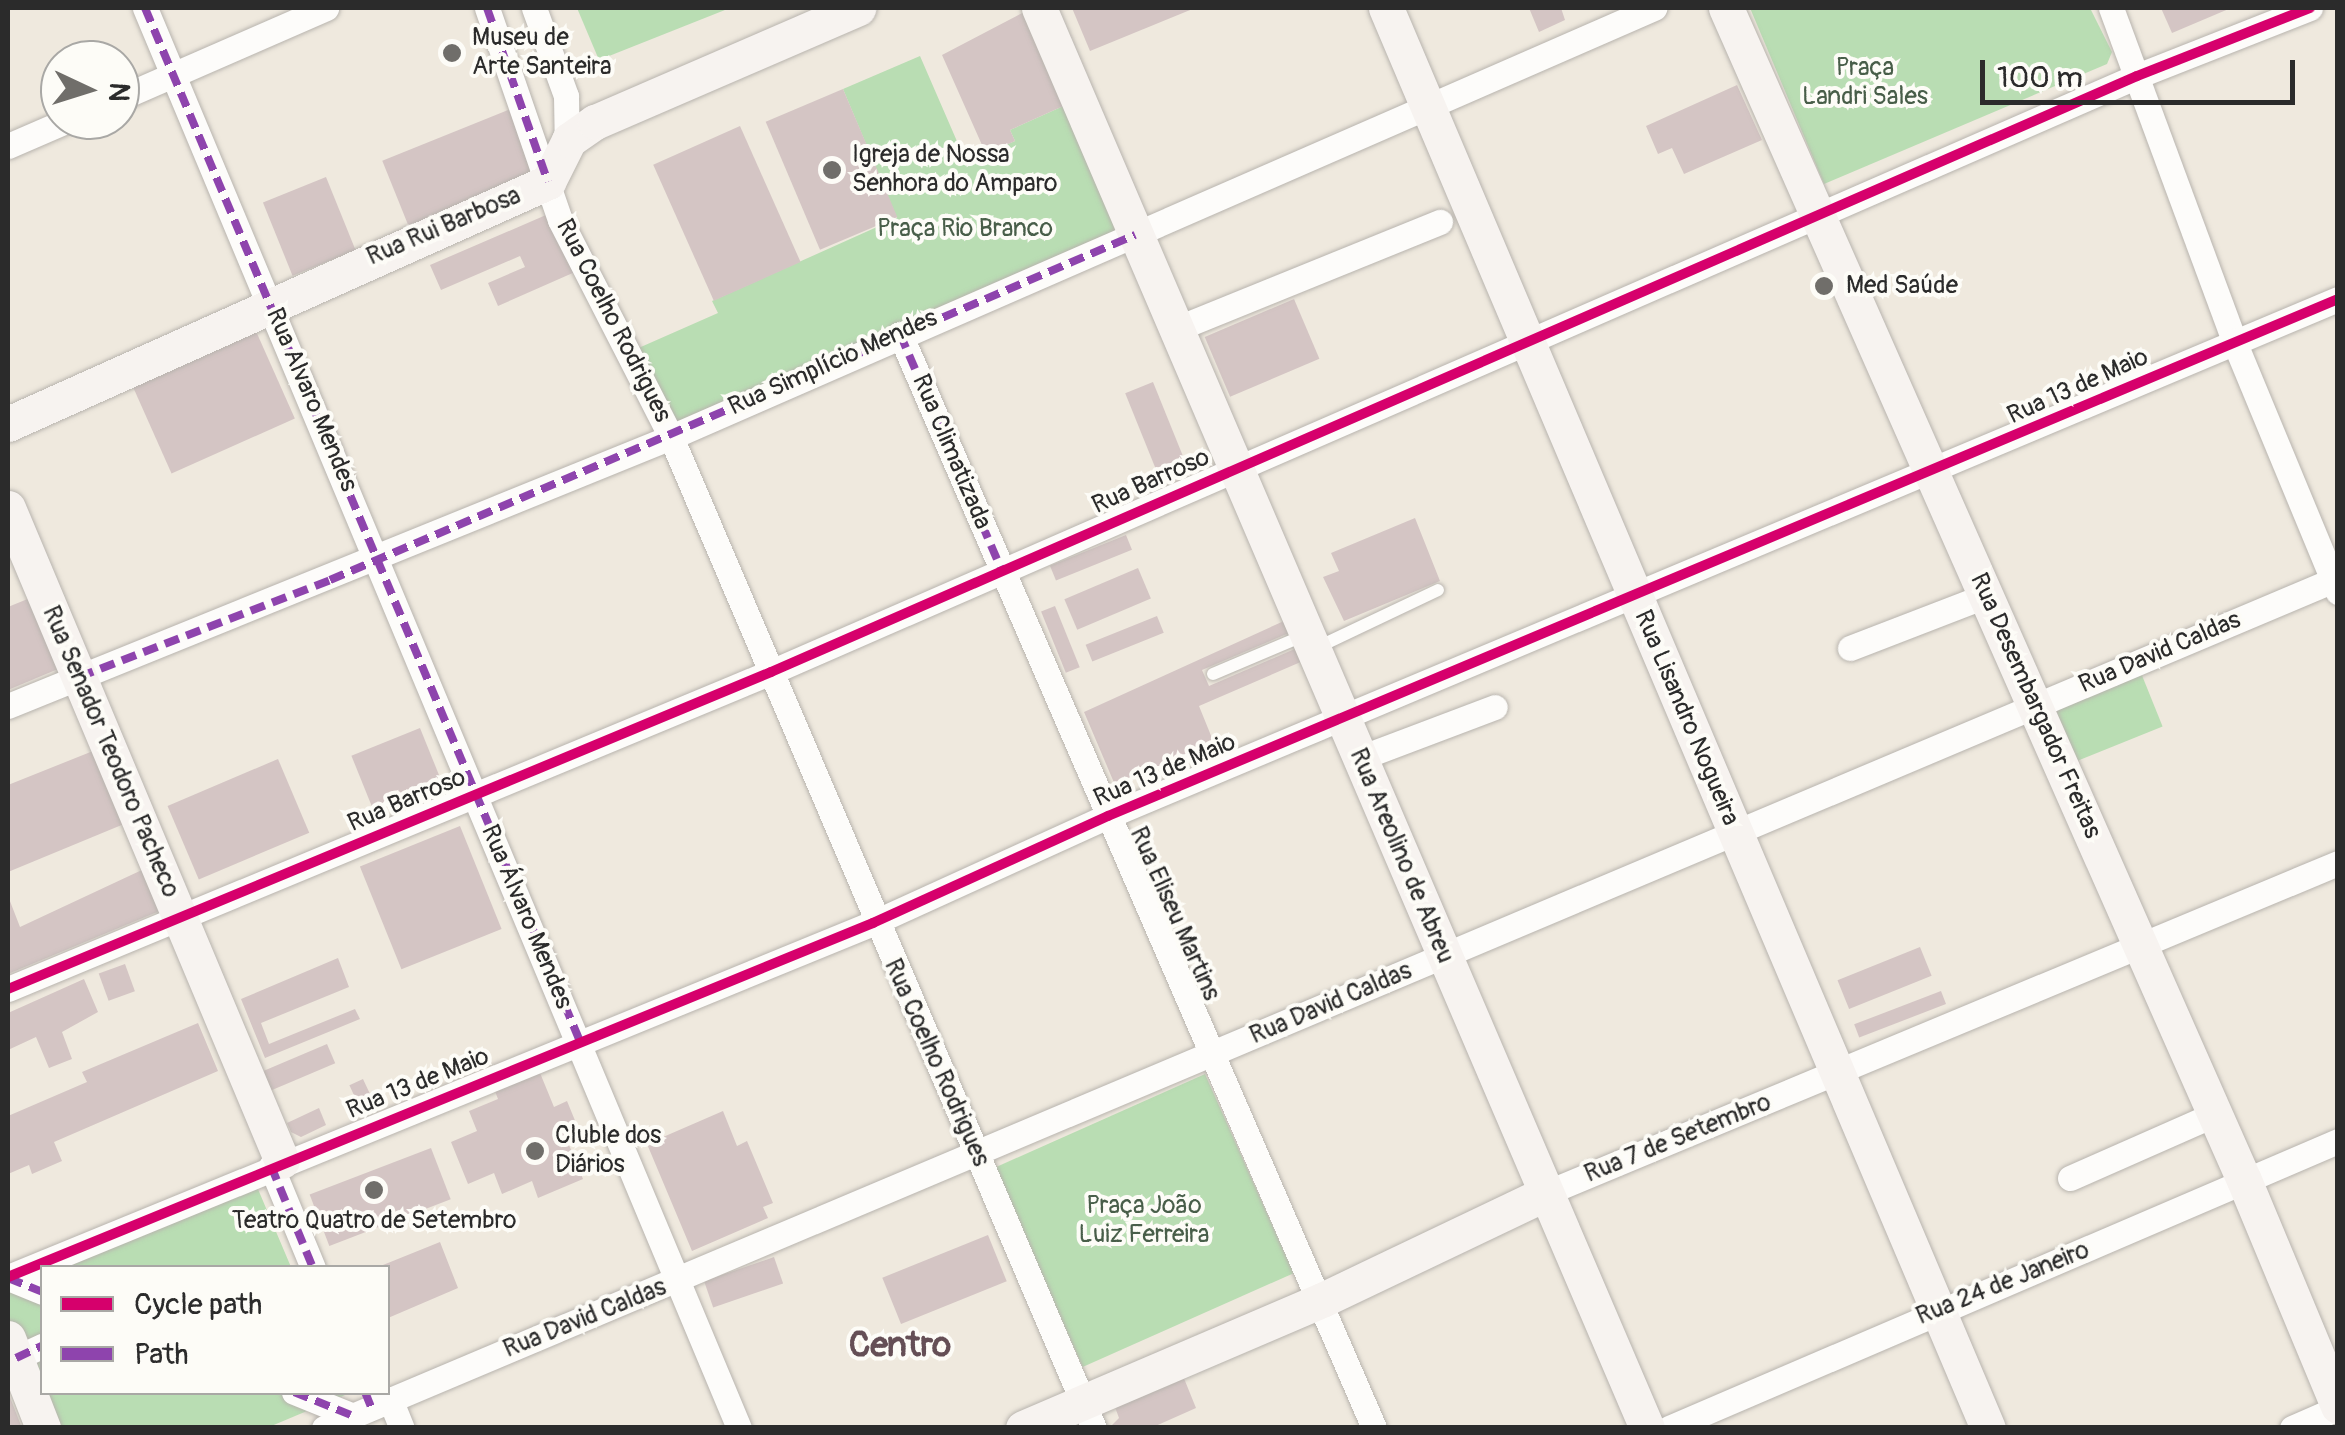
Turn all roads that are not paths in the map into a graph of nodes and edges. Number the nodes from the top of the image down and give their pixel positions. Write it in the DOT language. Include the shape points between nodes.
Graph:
graph roads {
  1 [pos="145,8"];
  2 [pos="326,8"];
  3 [pos="487,8"];
  4 [pos="534,8"];
  5 [pos="858,8"];
  6 [pos="1039,8"];
  7 [pos="1386,8"];
  8 [pos="1654,8"];
  9 [pos="1726,8"];
  10 [pos="2112,8"];
  11 [pos="2310,8"];
  12 [pos="174,75"];
  13 [pos="2137,76"];
  14 [pos="140,89"];
  15 [pos="1428,106"];
  16 [pos="40,132"];
  17 [pos="569,140"];
  18 [pos="8,146"];
  19 [pos="552,195"];
  20 [pos="1821,218"];
  21 [pos="1440,222"];
  22 [pos="1135,235"];
  23 [pos="2338,299"];
  24 [pos="269,302"];
  25 [pos="1176,329"];
  26 [pos="900,334"];
  27 [pos="2234,341"];
  28 [pos="1526,344"];
  29 [pos="8,424"];
  30 [pos="671,437"];
  31 [pos="1234,466"];
  32 [pos="1934,472"];
  33 [pos="8,508"];
  34 [pos="378,559"];
  35 [pos="1002,571"];
  36 [pos="2336,583"];
  37 [pos="1438,590"];
  38 [pos="1987,595"];
  39 [pos="1635,598"];
  40 [pos="1310,642"];
  41 [pos="1850,648"];
  42 [pos="771,672"];
  43 [pos="1213,674"];
  44 [pos="79,677"];
  45 [pos="8,706"];
  46 [pos="2035,706"];
  47 [pos="1496,707"];
  48 [pos="1343,718"];
  49 [pos="1360,758"];
  50 [pos="473,794"];
  51 [pos="1108,816"];
  52 [pos="1733,831"];
  53 [pos="2338,863"];
  54 [pos="179,917"];
  55 [pos="873,923"];
  56 [pos="2141,949"];
  57 [pos="1442,958"];
  58 [pos="8,990"];
  59 [pos="579,1039"];
  60 [pos="1215,1052"];
  61 [pos="1838,1074"];
  62 [pos="2215,1114"];
  63 [pos="2338,1141"];
  64 [pos="977,1156"];
  65 [pos="277,1164"];
  66 [pos="2070,1178"];
  67 [pos="2244,1180"];
  68 [pos="1546,1193"];
  69 [pos="313,1265"];
  70 [pos="8,1277"];
  71 [pos="679,1280"];
  72 [pos="40,1291"];
  73 [pos="1322,1300"];
  74 [pos="1940,1309"];
  75 [pos="22,1348"];
  76 [pos="307,1395"];
  77 [pos="2338,1407"];
  78 [pos="368,1409"];
  79 [pos="1089,1416"];
  80 [pos="43,1428"];
  81 [pos="324,1428"];
  82 [pos="402,1428"];
  83 [pos="739,1428"];
  84 [pos="1023,1428"];
  85 [pos="1374,1428"];
  86 [pos="1647,1428"];
  87 [pos="1669,1428"];
  88 [pos="1988,1428"];
  89 [pos="2292,1428"];
  1 -- 12 [label="street, Rua Alvaro Mendes"];
  2 -- 12 [label="street"];
  3 -- 19 [label="street, Rua Coelho Rodrigues"];
  4 -- 17 [label="street" via="566,96"];
  5 -- 17 [label="street" via="617,110"];
  6 -- 22 [label="street, Rua Areolino de Abreu"];
  7 -- 15 [label="street, Rua Lisandro Nogueira"];
  8 -- 15 [label="street, Rua Simplício Mendes"];
  9 -- 20 [label="street, Rua Desembargador Freitas"];
  10 -- 13 [label="street"];
  11 -- 13 [label="street, Rua Barroso"];
  12 -- 14 [label="street"];
  12 -- 24 [label="street, Rua Alvaro Mendes"];
  13 -- 20 [label="street, Rua Barroso"];
  13 -- 27 [label="street"];
  15 -- 22 [label="street, Rua Simplício Mendes"];
  15 -- 28 [label="street, Rua Lisandro Nogueira"];
  16 -- 18 [label="street"];
  17 -- 19 [label="street, Rua Rui Barbosa"];
  19 -- 24 [label="street, Rua Rui Barbosa"];
  19 -- 30 [label="street, Rua Coelho Rodrigues"];
  20 -- 28 [label="street, Rua Barroso"];
  20 -- 32 [label="street, Rua Desembargador Freitas"];
  21 -- 25 [label="street"];
  22 -- 25 [label="street, Rua Areolino de Abreu"];
  22 -- 26 [label="street, Rua Simplício Mendes"];
  23 -- 27 [label="street, Rua 13 de Maio"];
  24 -- 29 [label="street, Rua Rui Barbosa"];
  24 -- 34 [label="street, Rua Alvaro Mendes"];
  25 -- 31 [label="street, Rua Areolino de Abreu"];
  26 -- 30 [label="street, Rua Simplício Mendes"];
  26 -- 35 [label="street, Rua Climatizada"];
  27 -- 32 [label="street, Rua 13 de Maio"];
  27 -- 36 [label="street"];
  28 -- 31 [label="street, Rua Barroso"];
  28 -- 39 [label="street, Rua Lisandro Nogueira"];
  30 -- 34 [label="street, Rua Simplício Mendes"];
  30 -- 42 [label="street, Rua Coelho Rodrigues"];
  31 -- 35 [label="street, Rua Barroso"];
  31 -- 40 [label="street, Rua Areolino de Abreu"];
  32 -- 38 [label="street, Rua Desembargador Freitas"];
  32 -- 39 [label="street, Rua 13 de Maio"];
  33 -- 44 [label="street, Rua Senador Teodoro Pacheco"];
  34 -- 44 [label="street, Rua Simplício Mendes"];
  34 -- 50 [label="street, Rua Alvaro Mendes"];
  35 -- 42 [label="street, Rua Barroso"];
  35 -- 51 [label="street, Rua Eliseu Martins"];
  36 -- 46 [label="street, Rua David Caldas"];
  37 -- 40 [label="lane"];
  38 -- 41 [label="street"];
  38 -- 46 [label="street, Rua Desembargador Freitas"];
  39 -- 48 [label="street, Rua 13 de Maio"];
  39 -- 52 [label="street, Rua Lisandro Nogueira"];
  40 -- 43 [label="lane"];
  40 -- 48 [label="street, Rua Areolino de Abreu"];
  42 -- 50 [label="street, Rua Barroso"];
  42 -- 55 [label="street, Rua Coelho Rodrigues"];
  44 -- 45 [label="street, Rua Simplício Mendes"];
  44 -- 54 [label="street, Rua Senador Teodoro Pacheco"];
  46 -- 52 [label="street, Rua David Caldas"];
  46 -- 56 [label="street, Rua Desembargador Freitas"];
  47 -- 49 [label="street"];
  48 -- 49 [label="street, Rua Areolino de Abreu"];
  48 -- 51 [label="street, Rua 13 de Maio"];
  49 -- 57 [label="street, Rua Areolino de Abreu"];
  50 -- 54 [label="street, Rua Barroso"];
  50 -- 59 [label="street, Rua Álvaro Mendes"];
  51 -- 55 [label="street, Rua 13 de Maio"];
  51 -- 60 [label="street, Rua Eliseu Martins"];
  52 -- 57 [label="street, Rua David Caldas"];
  52 -- 61 [label="street, Rua Lisandro Nogueira"];
  53 -- 56 [label="street, Rua 7 de Setembro"];
  54 -- 58 [label="street, Rua Barroso"];
  54 -- 65 [label="street, Rua Senador Teodoro Pacheco"];
  55 -- 59 [label="street, Rua 13 de Maio"];
  55 -- 64 [label="street, Rua Coelho Rodrigues"];
  56 -- 61 [label="street, Rua 7 de Setembro"];
  56 -- 62 [label="street, Rua Desembargador Freitas"];
  57 -- 60 [label="street, Rua David Caldas"];
  57 -- 68 [label="street, Rua Areolino de Abreu"];
  59 -- 65 [label="street, Rua 13 de Maio"];
  59 -- 71 [label="street, Rua Álvaro Mendes"];
  60 -- 64 [label="street, Rua David Caldas"];
  60 -- 73 [label="street, Rua Eliseu Martins"];
  61 -- 68 [label="street, Rua 7 de Setembro"];
  61 -- 74 [label="street, Rua Lisandro Nogueira"];
  62 -- 66 [label="street"];
  62 -- 67 [label="street, Rua Desembargador Freitas"];
  63 -- 67 [label="street, Rua 24 de Janeiro"];
  64 -- 71 [label="street, Rua David Caldas"];
  64 -- 79 [label="street, Rua Coelho Rodrigues"];
  65 -- 69 [label="street, Rua Senador Teodoro Pacheco"];
  65 -- 70 [label="street, Rua 13 de Maio"];
  67 -- 74 [label="street, Rua 24 de Janeiro"];
  67 -- 77 [label="street, Rua Desembargador Freitas"];
  68 -- 73 [label="street, Rua 7 de Setembro"];
  68 -- 86 [label="street, Rua Areolino de Abreu"];
  70 -- 72 [label="street"];
  71 -- 78 [label="street, Rua David Caldas"];
  71 -- 83 [label="street, Rua Álvaro Mendes"];
  73 -- 79 [label="street, Rua 7 de Setembro"];
  73 -- 85 [label="street, Rua Eliseu Martins"];
  74 -- 87 [label="street, Rua 24 de Janeiro"];
  74 -- 88 [label="street, Rua Lisandro Nogueira"];
  75 -- 80 [label="street"];
  76 -- 78 [label="street"];
  77 -- 89 [label="street"];
  78 -- 81 [label="street, Rua David Caldas"];
  78 -- 82 [label="street"];
  79 -- 84 [label="street, Rua 7 de Setembro"];
}
